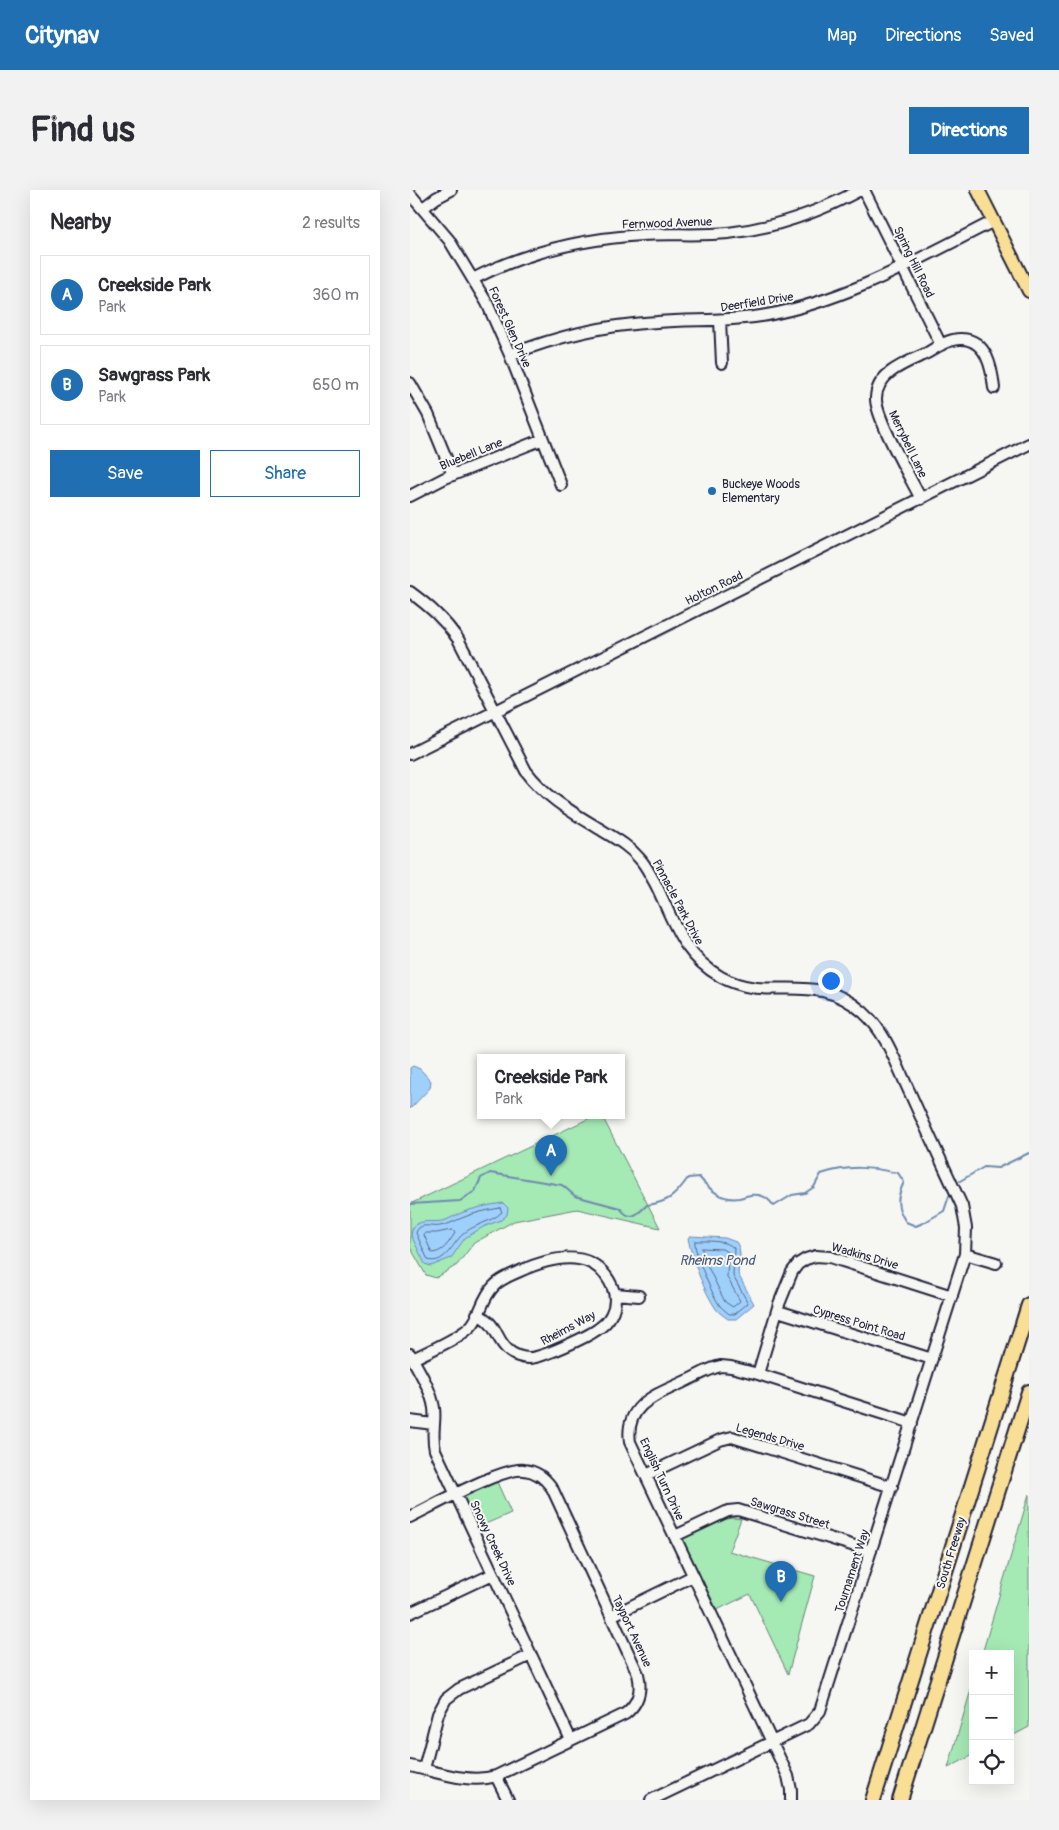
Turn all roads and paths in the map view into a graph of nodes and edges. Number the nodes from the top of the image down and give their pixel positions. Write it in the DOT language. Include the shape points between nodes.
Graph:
graph roads {
  1 [pos="451,190"];
  2 [pos="862,190"];
  3 [pos="978,190"];
  4 [pos="410,194"];
  5 [pos="423,208"];
  6 [pos="994,221"];
  7 [pos="902,268"];
  8 [pos="473,279"];
  9 [pos="1029,291"];
  10 [pos="720,320"];
  11 [pos="941,345"];
  12 [pos="510,355"];
  13 [pos="722,363"];
  14 [pos="410,383"];
  15 [pos="994,388"];
  16 [pos="543,439"];
  17 [pos="1029,444"];
  18 [pos="453,474"];
  19 [pos="561,485"];
  20 [pos="410,496"];
  21 [pos="921,499"];
  22 [pos="410,592"];
  23 [pos="496,712"];
  24 [pos="410,754"];
  25 [pos="965,1254"];
  26 [pos="996,1263"];
  27 [pos="615,1294"];
  28 [pos="639,1296"];
  29 [pos="952,1296"];
  30 [pos="1029,1305"];
  31 [pos="778,1311"];
  32 [pos="477,1314"];
  33 [pos="411,1356"];
  34 [pos="932,1358"];
  35 [pos="758,1374"];
  36 [pos="1029,1392"];
  37 [pos="410,1421"];
  38 [pos="433,1424"];
  39 [pos="912,1424"];
  40 [pos="646,1476"];
  41 [pos="892,1487"];
  42 [pos="456,1495"];
  43 [pos="410,1517"];
  44 [pos="674,1536"];
  45 [pos="871,1551"];
  46 [pos="493,1574"];
  47 [pos="693,1576"];
  48 [pos="410,1613"];
  49 [pos="611,1616"];
  50 [pos="531,1655"];
  51 [pos="571,1740"];
  52 [pos="771,1742"];
  53 [pos="410,1766"];
  54 [pos="424,1769"];
  55 [pos="496,1776"];
  56 [pos="669,1796"];
  57 [pos="508,1800"];
  58 [pos="651,1800"];
  59 [pos="791,1800"];
  60 [pos="872,1800"];
  61 [pos="900,1800"];
  1 -- 5 [label="street"];
  2 -- 7 [label="street, Spring Hill Road"];
  2 -- 8 [label="street, Fernwood Avenue" via="784,223 727,233 600,239 530,255"];
  3 -- 6 [label="main road"];
  4 -- 5 [label="street, Forest Glen Drive"];
  5 -- 8 [label="street, Forest Glen Drive" via="449,240"];
  6 -- 7 [label="street, Deerfield Drive"];
  6 -- 9 [label="main road"];
  7 -- 10 [label="street, Deerfield Drive" via="806,306 767,315"];
  7 -- 11 [label="street, Spring Hill Road"];
  8 -- 12 [label="street, Forest Glen Drive"];
  10 -- 12 [label="street, Deerfield Drive" via="659,322 586,331"];
  10 -- 13 [label="street"];
  11 -- 15 [label="street, Merrybell Lane" via="962,339 975,343 985,353 992,368"];
  11 -- 21 [label="street, Merrybell Lane" via="887,374 877,390 879,416"];
  12 -- 16 [label="street, Forest Glen Drive"];
  14 -- 18 [label="street" via="428,414"];
  16 -- 18 [label="street, Bluebell Lane"];
  16 -- 19 [label="street, Forest Glen Drive"];
  17 -- 21 [label="street, Holton Road"];
  18 -- 20 [label="street, Bluebell Lane"];
  21 -- 23 [label="street, Holton Road"];
  22 -- 23 [label="street, Pinnacle Park Drive" via="445,621 458,639"];
  23 -- 24 [label="street, Holton Road"];
  23 -- 25 [label="street, Pinnacle Park Drive" via="526,772 542,791 623,843 639,858 682,940 709,969 745,987 806,988 833,993 873,1021 962,1206 966,1228"];
  25 -- 26 [label="street"];
  25 -- 29 [label="street, Tournament Way"];
  27 -- 28 [label="street"];
  27 -- 32 [label="street" via="595,1264 582,1260 548,1260 495,1284"];
  27 -- 32 [label="street, Rheims Way" via="613,1310 601,1326 542,1356 529,1358 508,1350 496,1329"];
  29 -- 31 [label="street, Wadkins Drive" via="830,1257 816,1256 798,1264 792,1272"];
  29 -- 34 [label="street, Tournament Way"];
  30 -- 60 [label="highway, South Freeway"];
  31 -- 34 [label="street, Cypress Point Road"];
  31 -- 35 [label="street, Wadkins Drive"];
  32 -- 33 [label="street" via="463,1333"];
  33 -- 38 [label="street, Snowy Creek Drive" via="429,1390 434,1409"];
  34 -- 39 [label="street, Tournament Way"];
  35 -- 39 [label="street, English Turn Drive"];
  35 -- 40 [label="street, English Turn Drive" via="717,1367 644,1402 631,1418 629,1431 630,1442"];
  36 -- 61 [label="highway"];
  37 -- 38 [label="street"];
  38 -- 42 [label="street, Snowy Creek Drive" via="435,1450"];
  39 -- 41 [label="street, Tournament Way"];
  40 -- 41 [label="street, Legends Drive" via="732,1437"];
  40 -- 44 [label="street, English Turn Drive"];
  41 -- 45 [label="street, Tournament Way"];
  42 -- 43 [label="street"];
  42 -- 46 [label="street, Snowy Creek Drive"];
  42 -- 49 [label="street, Tayport Avenue" via="502,1473 524,1470 536,1473 552,1488"];
  44 -- 45 [label="street, Sawgrass Street" via="728,1511 738,1510"];
  44 -- 47 [label="street, English Turn Drive"];
  45 -- 52 [label="street, Tournament Way" via="820,1711 809,1724"];
  46 -- 48 [label="street"];
  46 -- 50 [label="street, Snowy Creek Drive"];
  47 -- 49 [label="street"];
  47 -- 52 [label="street, English Turn Drive"];
  49 -- 51 [label="street, Tayport Avenue" via="638,1674 641,1684 637,1702 625,1714"];
  50 -- 51 [label="street, Snowy Creek Drive"];
  50 -- 54 [label="street" via="458,1689 446,1699 438,1714"];
  51 -- 55 [label="street, Tayport Avenue"];
  52 -- 56 [label="street, Tournament Way"];
  52 -- 59 [label="street, English Turn Drive" via="790,1784"];
  53 -- 54 [label="street, Tayport Avenue"];
  54 -- 55 [label="street, Tayport Avenue" via="469,1779 484,1780"];
  55 -- 57 [label="street"];
  56 -- 58 [label="street, Tournament Way"];
}
